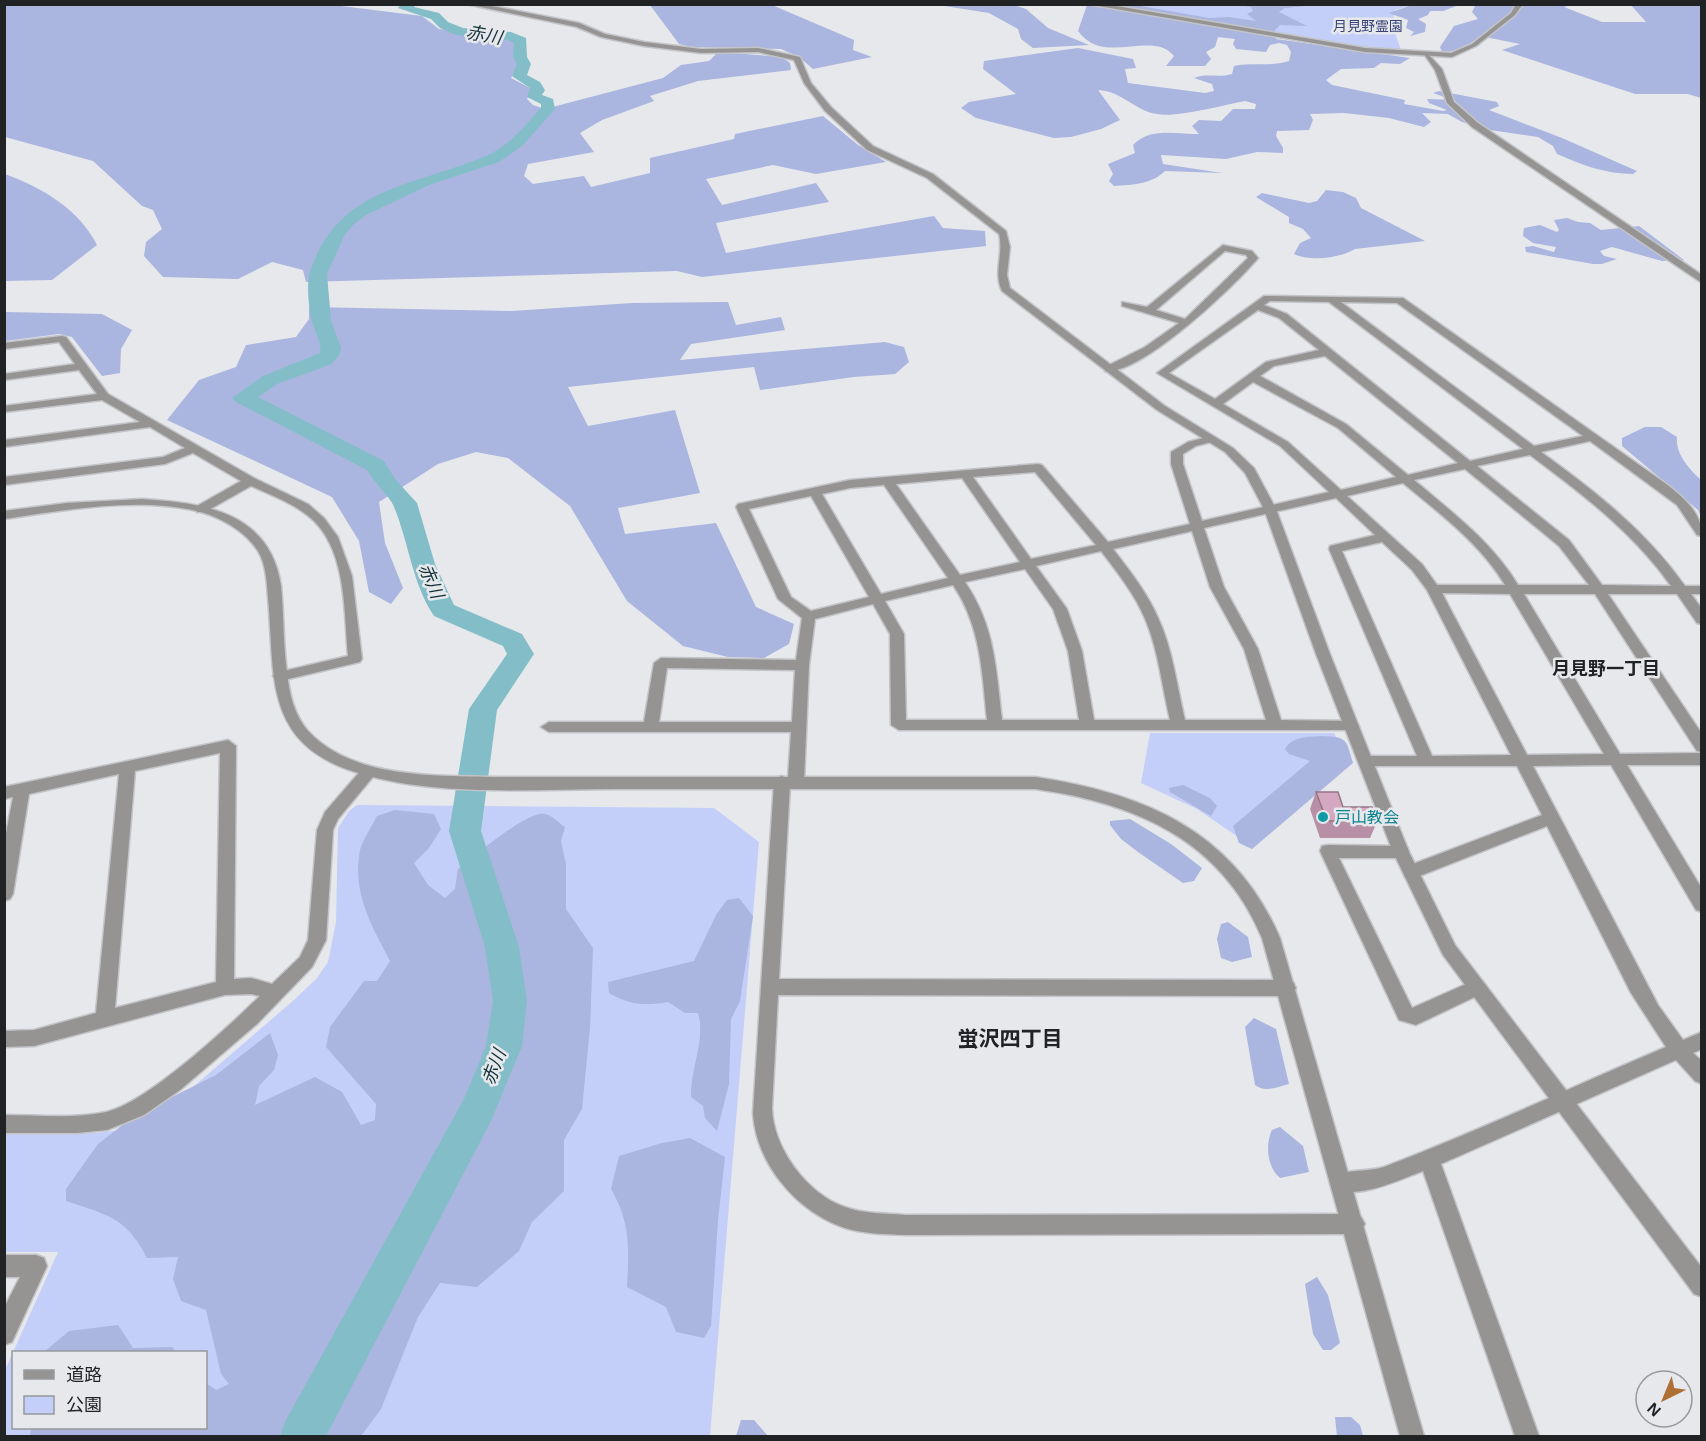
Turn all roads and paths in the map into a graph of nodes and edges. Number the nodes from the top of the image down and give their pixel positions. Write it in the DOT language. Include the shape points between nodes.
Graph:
graph roads {
  1 [pos="469,4"];
  2 [pos="1090,4"];
  3 [pos="1520,4"];
  4 [pos="1426,55"];
  5 [pos="1701,280"];
  6 [pos="1331,299"];
  7 [pos="1126,304"];
  8 [pos="1256,306"];
  9 [pos="1149,310"];
  10 [pos="1185,322"];
  11 [pos="4,346"];
  12 [pos="1327,352"];
  13 [pos="82,366"];
  14 [pos="1109,369"];
  15 [pos="4,377"];
  16 [pos="1253,377"];
  17 [pos="104,396"];
  18 [pos="1217,403"];
  19 [pos="4,409"];
  20 [pos="150,424"];
  21 [pos="1593,437"];
  22 [pos="1211,439"];
  23 [pos="4,444"];
  24 [pos="192,449"];
  25 [pos="1532,450"];
  26 [pos="1468,464"];
  27 [pos="964,473"];
  28 [pos="1404,479"];
  29 [pos="887,480"];
  30 [pos="250,481"];
  31 [pos="4,482"];
  32 [pos="814,490"];
  33 [pos="1338,494"];
  34 [pos="201,509"];
  35 [pos="1270,509"];
  36 [pos="4,515"];
  37 [pos="1197,526"];
  38 [pos="1701,532"];
  39 [pos="1385,537"];
  40 [pos="1102,547"];
  41 [pos="1029,562"];
  42 [pos="954,579"];
  43 [pos="1433,589"];
  44 [pos="1598,590"];
  45 [pos="1679,590"];
  46 [pos="1701,590"];
  47 [pos="1516,591"];
  48 [pos="877,598"];
  49 [pos="809,616"];
  50 [pos="1701,620"];
  51 [pos="802,665"];
  52 [pos="280,676"];
  53 [pos="995,725"];
  54 [pos="1087,725"];
  55 [pos="1179,726"];
  56 [pos="1275,726"];
  57 [pos="1351,726"];
  58 [pos="549,727"];
  59 [pos="651,727"];
  60 [pos="799,727"];
  61 [pos="1701,747"];
  62 [pos="1701,759"];
  63 [pos="1524,760"];
  64 [pos="1615,760"];
  65 [pos="1367,762"];
  66 [pos="1427,762"];
  67 [pos="128,767"];
  68 [pos="369,772"];
  69 [pos="789,782"];
  70 [pos="22,790"];
  71 [pos="4,794"];
  72 [pos="1551,818"];
  73 [pos="1401,852"];
  74 [pos="1411,872"];
  75 [pos="4,894"];
  76 [pos="1701,905"];
  77 [pos="225,987"];
  78 [pos="771,987"];
  79 [pos="1287,988"];
  80 [pos="1475,988"];
  81 [pos="275,993"];
  82 [pos="105,1019"];
  83 [pos="4,1039"];
  84 [pos="1701,1040"];
  85 [pos="1677,1051"];
  86 [pos="1701,1075"];
  87 [pos="1562,1101"];
  88 [pos="4,1124"];
  89 [pos="1430,1159"];
  90 [pos="1342,1182"];
  91 [pos="1354,1224"];
  92 [pos="4,1266"];
  93 [pos="1701,1286"];
  94 [pos="4,1334"];
  95 [pos="1412,1437"];
  96 [pos="1527,1437"];
  1 -- 14 [label="street" via="579,25 603,36 644,44 701,51 758,50 797,59 808,83 828,110 870,148 930,176 998,227 1007,246 1001,279 1005,289"];
  2 -- 4 [label="street" via="1336,46"];
  3 -- 4 [label="street" via="1510,17 1465,51"];
  4 -- 5 [label="street" via="1438,69 1451,103 1474,125"];
  6 -- 8 [label="street" via="1276,296"];
  6 -- 21 [label="street" via="1399,300"];
  6 -- 25 [label="street"];
  7 -- 9 [label="street"];
  8 -- 12 [label="street" via="1283,316"];
  8 -- 18 [label="street" via="1162,373"];
  9 -- 10 [label="street"];
  9 -- 10 [label="street" via="1223,248 1249,253 1253,258 1242,270"];
  10 -- 14 [label="street" via="1142,353"];
  11 -- 13 [label="street" via="62,339"];
  12 -- 16 [label="street" via="1278,361"];
  12 -- 26 [label="street"];
  13 -- 15 [label="street"];
  13 -- 17 [label="street"];
  14 -- 22 [label="street"];
  16 -- 18 [label="street"];
  16 -- 28 [label="street" via="1342,426"];
  17 -- 19 [label="street"];
  17 -- 20 [label="street"];
  18 -- 33 [label="street" via="1284,444"];
  20 -- 23 [label="street"];
  20 -- 24 [label="street"];
  21 -- 25 [label="street"];
  21 -- 38 [label="street" via="1681,502"];
  22 -- 35 [label="street" via="1243,461"];
  22 -- 37 [label="street" via="1177,452 1176,458"];
  24 -- 30 [label="street"];
  24 -- 31 [label="street" via="165,460"];
  25 -- 26 [label="street"];
  25 -- 45 [label="street" via="1607,507 1661,562"];
  26 -- 28 [label="street"];
  26 -- 44 [label="street" via="1564,543"];
  27 -- 29 [label="street"];
  27 -- 40 [label="street" via="1038,468"];
  27 -- 41 [label="street"];
  28 -- 33 [label="street"];
  28 -- 47 [label="street" via="1472,535 1498,562"];
  29 -- 32 [label="street"];
  29 -- 42 [label="street"];
  30 -- 34 [label="street"];
  30 -- 52 [label="street" via="305,508 329,530 341,555 355,659"];
  32 -- 48 [label="street"];
  32 -- 49 [label="street" via="742,507 784,599"];
  33 -- 35 [label="street"];
  33 -- 39 [label="street"];
  34 -- 36 [label="street" via="130,501"];
  34 -- 52 [label="street" via="250,533 264,548 272,570"];
  35 -- 37 [label="street"];
  35 -- 57 [label="street"];
  37 -- 40 [label="street"];
  37 -- 56 [label="street" via="1217,587 1251,649"];
  39 -- 43 [label="street" via="1417,567"];
  39 -- 66 [label="street" via="1335,549"];
  40 -- 41 [label="street"];
  40 -- 55 [label="street" via="1153,621"];
  41 -- 42 [label="street"];
  41 -- 54 [label="street" via="1070,632"];
  42 -- 48 [label="street"];
  42 -- 53 [label="street" via="973,604 981,627"];
  43 -- 47 [label="street"];
  43 -- 63 [label="street"];
  44 -- 45 [label="street"];
  44 -- 47 [label="street"];
  44 -- 61 [label="street"];
  45 -- 46 [label="street"];
  45 -- 50 [label="street"];
  47 -- 64 [label="street"];
  48 -- 49 [label="street"];
  48 -- 53 [label="street" via="897,634 899,725"];
  49 -- 51 [label="street"];
  51 -- 59 [label="street" via="661,663"];
  51 -- 60 [label="street"];
  52 -- 68 [label="street" via="292,719 309,741 335,758"];
  53 -- 54 [label="street"];
  54 -- 55 [label="street"];
  55 -- 56 [label="street"];
  56 -- 57 [label="street"];
  57 -- 65 [label="street"];
  58 -- 59 [label="street"];
  59 -- 60 [label="street"];
  60 -- 69 [label="street"];
  62 -- 64 [label="street"];
  63 -- 64 [label="street"];
  63 -- 66 [label="street"];
  63 -- 72 [label="street"];
  64 -- 76 [label="street"];
  65 -- 66 [label="street"];
  65 -- 73 [label="street"];
  67 -- 70 [label="street"];
  67 -- 77 [label="street" via="228,746"];
  67 -- 82 [label="street"];
  68 -- 69 [label="street" via="450,782"];
  68 -- 81 [label="street" via="331,816 324,830 317,940 306,962"];
  69 -- 78 [label="street"];
  69 -- 79 [label="street" via="1035,783 1109,795 1142,808 1195,839 1229,870 1266,924"];
  70 -- 71 [label="street"];
  70 -- 75 [label="street"];
  72 -- 74 [label="street"];
  72 -- 85 [label="street" via="1648,1008"];
  73 -- 74 [label="street"];
  73 -- 80 [label="street" via="1328,851 1406,1014 1416,1017"];
  74 -- 80 [label="street" via="1449,950"];
  77 -- 81 [label="street" via="251,987"];
  77 -- 82 [label="street"];
  78 -- 79 [label="street"];
  78 -- 91 [label="street" via="764,1126 776,1159 801,1191 828,1209 861,1222 905,1225"];
  79 -- 90 [label="street"];
  80 -- 87 [label="street"];
  81 -- 88 [label="street" via="173,1084 138,1109 107,1121"];
  82 -- 83 [label="street" via="34,1038"];
  84 -- 85 [label="street"];
  85 -- 86 [label="street"];
  85 -- 87 [label="street"];
  87 -- 89 [label="street"];
  87 -- 93 [label="street"];
  89 -- 90 [label="street" via="1380,1178"];
  89 -- 96 [label="street"];
  90 -- 91 [label="street"];
  91 -- 95 [label="street"];
  92 -- 94 [label="street" via="36,1266"];
}
